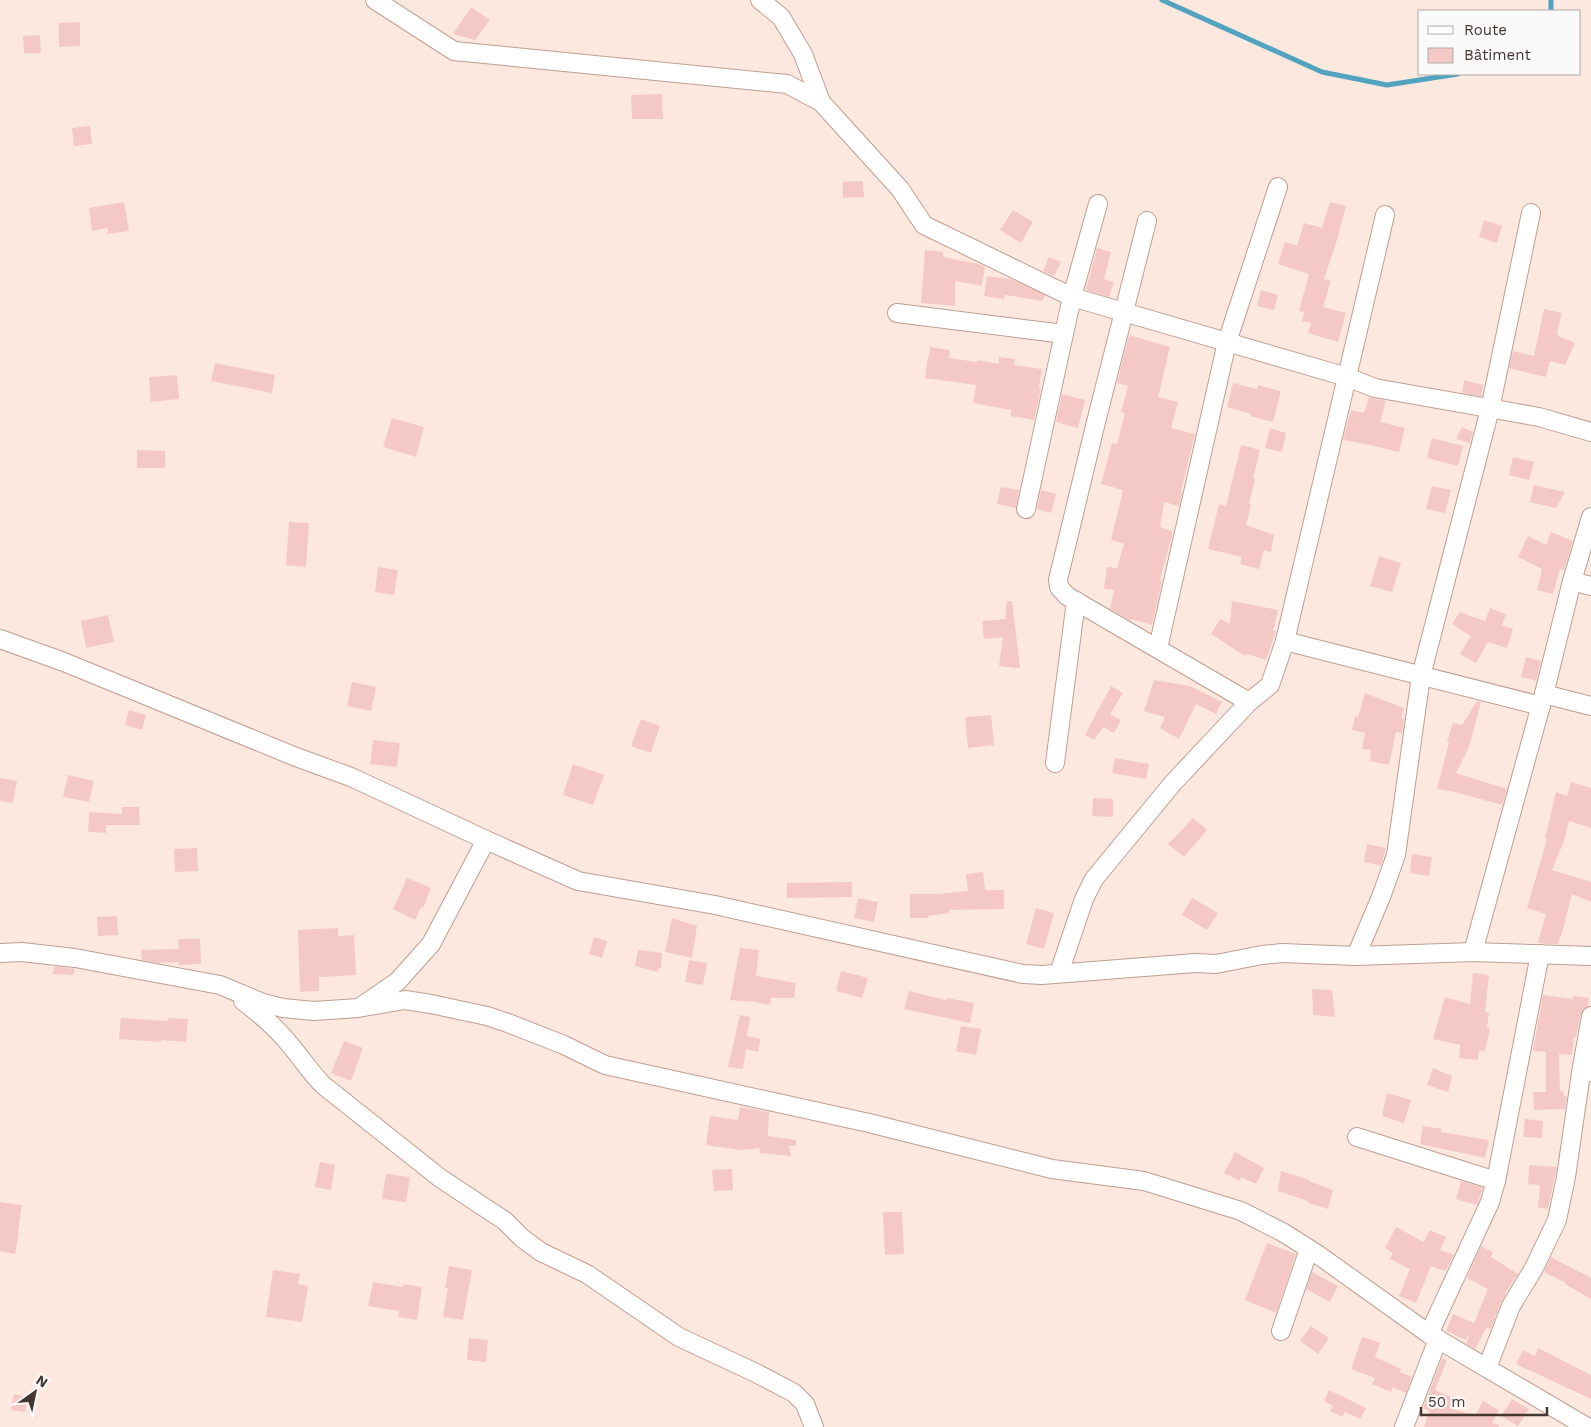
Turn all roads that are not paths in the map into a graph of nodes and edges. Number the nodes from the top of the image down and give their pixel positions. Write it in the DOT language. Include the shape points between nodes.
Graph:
graph roads {
  1 [pos="375,0"];
  2 [pos="760,0"];
  3 [pos="822,102"];
  4 [pos="1278,187"];
  5 [pos="1098,204"];
  6 [pos="1531,214"];
  7 [pos="1385,215"];
  8 [pos="1147,221"];
  9 [pos="1072,297"];
  10 [pos="1124,312"];
  11 [pos="897,313"];
  12 [pos="1064,334"];
  13 [pos="1227,342"];
  14 [pos="1347,377"];
  15 [pos="1490,409"];
  16 [pos="1591,432"];
  17 [pos="1026,509"];
  18 [pos="1591,517"];
  19 [pos="1572,581"];
  20 [pos="1591,586"];
  21 [pos="1076,601"];
  22 [pos="0,639"];
  23 [pos="1285,641"];
  24 [pos="1158,648"];
  25 [pos="1422,676"];
  26 [pos="1543,700"];
  27 [pos="1249,702"];
  28 [pos="1591,706"];
  29 [pos="1056,763"];
  30 [pos="486,840"];
  31 [pos="1474,952"];
  32 [pos="0,953"];
  33 [pos="1540,954"];
  34 [pos="1356,956"];
  35 [pos="1591,956"];
  36 [pos="1059,973"];
  37 [pos="220,985"];
  38 [pos="358,1008"];
  39 [pos="1591,1016"];
  40 [pos="1586,1072"];
  41 [pos="1357,1136"];
  42 [pos="1496,1181"];
  43 [pos="1309,1249"];
  44 [pos="1280,1331"];
  45 [pos="1434,1337"];
  46 [pos="1487,1368"];
  47 [pos="814,1427"];
  48 [pos="1404,1427"];
  49 [pos="1587,1427"];
  1 -- 3 [label="street" via="454,50 787,84"];
  2 -- 3 [label="street" via="781,17 803,54"];
  3 -- 9 [label="street" via="900,189 924,225"];
  4 -- 13 [label="street"];
  5 -- 9 [label="street"];
  6 -- 15 [label="street"];
  7 -- 14 [label="street"];
  8 -- 10 [label="street"];
  9 -- 10 [label="street"];
  9 -- 12 [label="street"];
  10 -- 13 [label="street"];
  10 -- 21 [label="street" via="1058,580 1062,591"];
  11 -- 12 [label="street"];
  12 -- 17 [label="street"];
  13 -- 14 [label="street"];
  13 -- 24 [label="street"];
  14 -- 15 [label="street" via="1375,388"];
  14 -- 23 [label="street"];
  15 -- 16 [label="street" via="1539,417"];
  15 -- 25 [label="street"];
  18 -- 19 [label="street"];
  19 -- 20 [label="street"];
  19 -- 26 [label="street"];
  21 -- 24 [label="street"];
  21 -- 29 [label="street"];
  22 -- 30 [label="street" via="351,776"];
  23 -- 25 [label="street"];
  23 -- 27 [label="street" via="1270,685"];
  24 -- 27 [label="street"];
  25 -- 26 [label="street"];
  25 -- 34 [label="street" via="1396,854"];
  26 -- 28 [label="street"];
  26 -- 31 [label="street"];
  27 -- 36 [label="street" via="1173,783 1094,879"];
  30 -- 36 [label="street" via="578,881 714,905 1023,974"];
  30 -- 38 [label="street" via="430,944 397,982"];
  31 -- 33 [label="street"];
  31 -- 34 [label="street"];
  32 -- 37 [label="street" via="75,958"];
  33 -- 35 [label="street"];
  33 -- 42 [label="street"];
  34 -- 36 [label="street" via="1282,953 1216,964"];
  37 -- 38 [label="street" via="283,1008 314,1011"];
  37 -- 47 [label="street" via="276,1030 317,1080 338,1099 440,1178 506,1221 541,1252 594,1278 680,1337 794,1393 805,1404"];
  38 -- 43 [label="street" via="405,1000 487,1016 549,1039 605,1065 869,1123 1052,1169 1144,1181 1241,1211"];
  39 -- 40 [label="street"];
  40 -- 46 [label="street" via="1557,1220 1511,1306"];
  41 -- 42 [label="street"];
  42 -- 45 [label="street"];
  43 -- 44 [label="street"];
  43 -- 45 [label="street"];
  45 -- 46 [label="street"];
  45 -- 48 [label="street"];
  46 -- 49 [label="street"];
}
